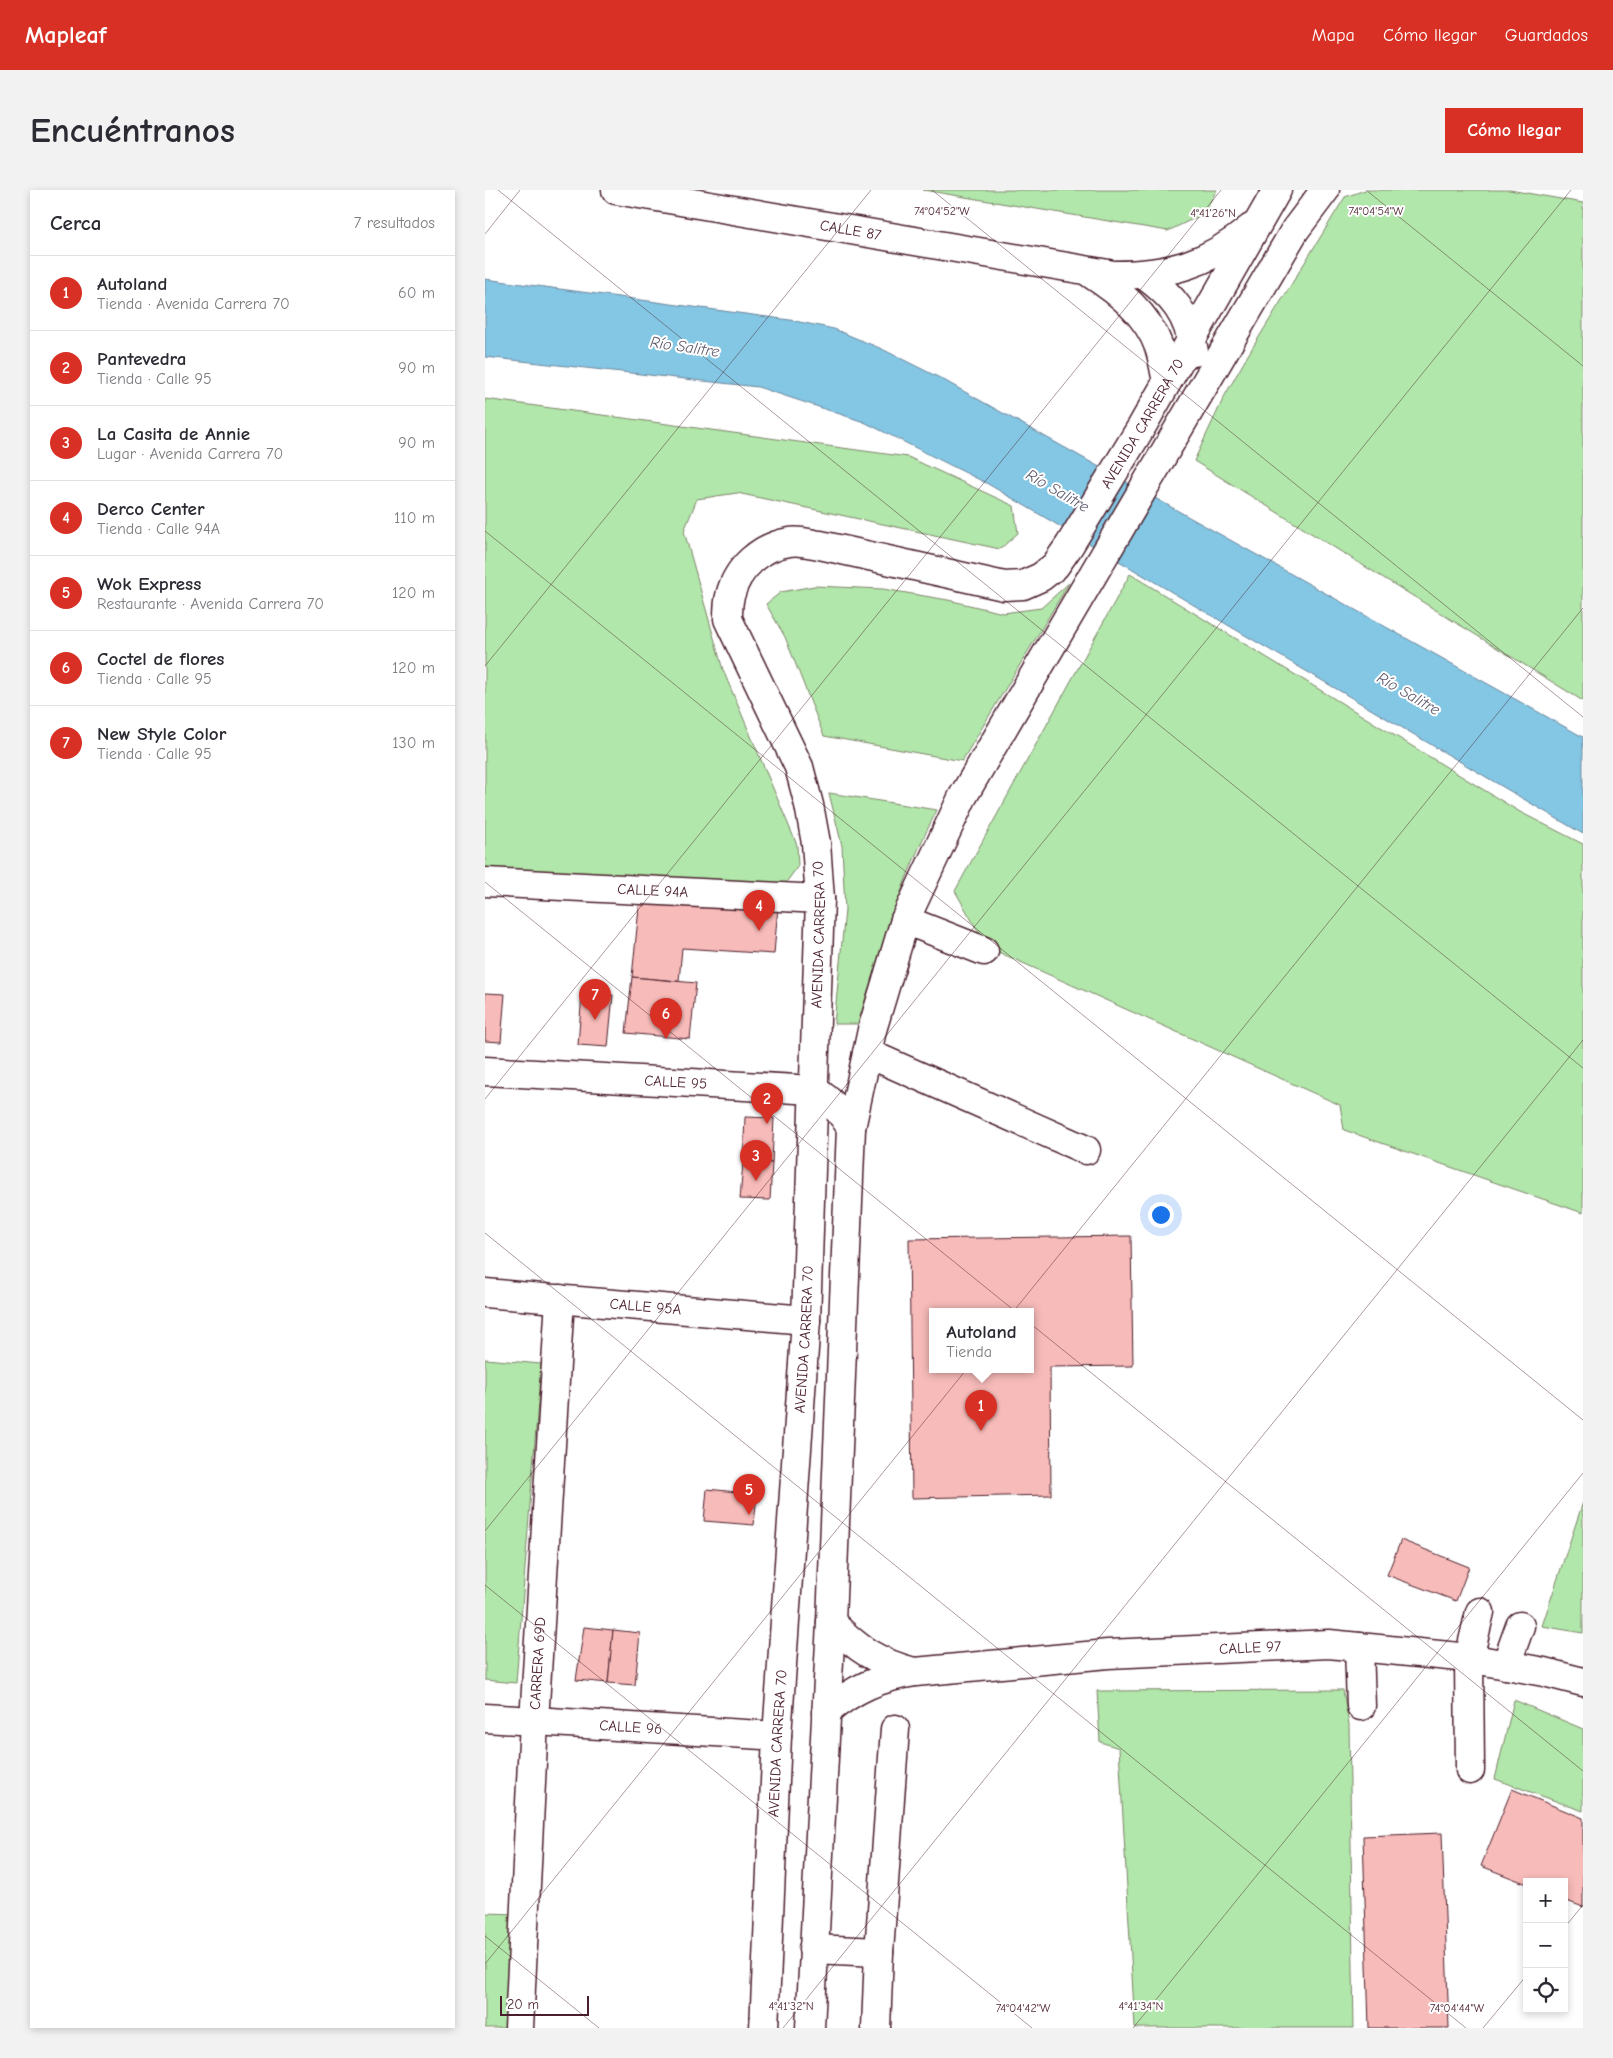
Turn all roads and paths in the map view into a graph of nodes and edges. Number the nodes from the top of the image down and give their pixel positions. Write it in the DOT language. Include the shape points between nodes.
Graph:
graph roads {
  1 [pos="616,190"];
  2 [pos="1277,190"];
  3 [pos="1325,190"];
  4 [pos="705,197"];
  5 [pos="1260,220"];
  6 [pos="1085,270"];
  7 [pos="1144,275"];
  8 [pos="1193,338"];
  9 [pos="1167,381"];
  10 [pos="1185,418"];
  11 [pos="485,882"];
  12 [pos="820,899"];
  13 [pos="905,920"];
  14 [pos="985,951"];
  15 [pos="867,1053"];
  16 [pos="485,1072"];
  17 [pos="814,1090"];
  18 [pos="851,1128"];
  19 [pos="1086,1150"];
  20 [pos="485,1293"];
  21 [pos="560,1299"];
  22 [pos="806,1320"];
  23 [pos="1480,1612"];
  24 [pos="831,1622"];
  25 [pos="1520,1626"];
  26 [pos="1359,1647"];
  27 [pos="1469,1658"];
  28 [pos="1506,1665"];
  29 [pos="915,1672"];
  30 [pos="1583,1682"];
  31 [pos="1361,1706"];
  32 [pos="826,1712"];
  33 [pos="485,1718"];
  34 [pos="533,1721"];
  35 [pos="895,1729"];
  36 [pos="777,1736"];
  37 [pos="1470,1770"];
  38 [pos="813,1949"];
  39 [pos="879,1952"];
  40 [pos="519,2028"];
  41 [pos="763,2028"];
  42 [pos="809,2028"];
  43 [pos="876,2028"];
  1 -- 4 [label="street, CALLE 87"];
  2 -- 5 [label="street, AVENIDA CARRERA 70"];
  3 -- 10 [label="street" via="1295,230"];
  4 -- 6 [label="street, CALLE 87"];
  5 -- 7 [label="street, CALLE 87" via="1213,255 1187,266"];
  5 -- 8 [label="street, AVENIDA CARRERA 70"];
  6 -- 7 [label="street, CALLE 87" via="1114,275"];
  6 -- 9 [label="street, CALLE 87" via="1116,289 1142,315 1159,346"];
  7 -- 8 [label="street" via="1170,296 1182,312"];
  8 -- 9 [label="street, AVENIDA CARRERA 70"];
  8 -- 10 [label="street" via="1196,365 1193,392"];
  9 -- 12 [label="street, AVENIDA CARRERA 70" via="1069,546 1055,566 1041,577 1023,584 1004,586 790,541 764,550 737,578 729,596 727,619 799,767 816,843"];
  10 -- 13 [label="street" via="962,798"];
  11 -- 12 [label="street, CALLE 94A"];
  12 -- 17 [label="street, AVENIDA CARRERA 70"];
  13 -- 14 [label="street"];
  13 -- 15 [label="street"];
  15 -- 18 [label="street"];
  15 -- 19 [label="street"];
  16 -- 17 [label="street, CALLE 95"];
  17 -- 18 [label="street" via="842,1112"];
  17 -- 22 [label="street, AVENIDA CARRERA 70"];
  18 -- 24 [label="street"];
  20 -- 21 [label="street, CALLE 95A"];
  21 -- 22 [label="street, CALLE 95A"];
  21 -- 34 [label="street, CARRERA 69D"];
  22 -- 36 [label="street, AVENIDA CARRERA 70"];
  23 -- 27 [label="street"];
  24 -- 29 [label="street, CALLE 97" via="868,1655 891,1666"];
  24 -- 32 [label="street"];
  25 -- 28 [label="street"];
  26 -- 27 [label="street, CALLE 97"];
  26 -- 29 [label="street, CALLE 97" via="1329,1644 1108,1654"];
  26 -- 31 [label="street"];
  27 -- 28 [label="street, CALLE 97"];
  27 -- 37 [label="street"];
  28 -- 30 [label="street, CALLE 97"];
  29 -- 32 [label="street, CALLE 97" via="867,1684"];
  32 -- 38 [label="street"];
  33 -- 34 [label="street, CALLE 96"];
  34 -- 36 [label="street, CALLE 96"];
  34 -- 40 [label="street, CARRERA 69D"];
  35 -- 39 [label="street"];
  36 -- 41 [label="street, AVENIDA CARRERA 70"];
  38 -- 39 [label="street"];
  38 -- 42 [label="street"];
  39 -- 43 [label="street"];
}
